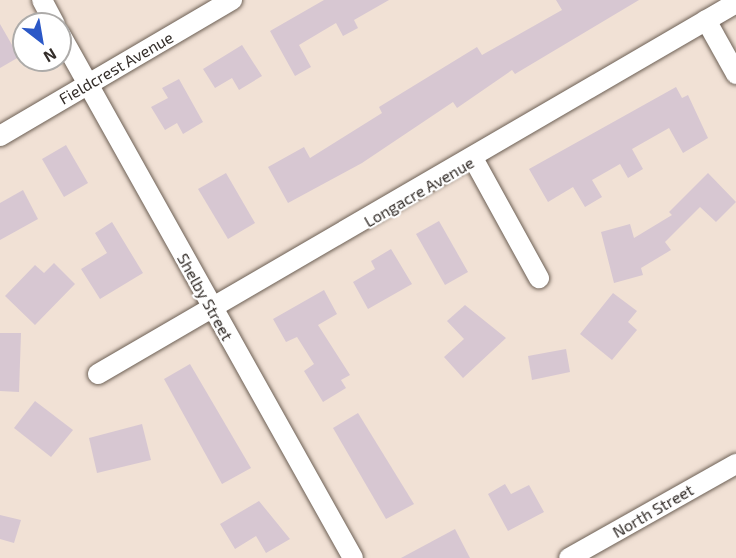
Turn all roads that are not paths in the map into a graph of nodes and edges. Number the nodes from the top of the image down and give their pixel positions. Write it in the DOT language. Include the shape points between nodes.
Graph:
graph roads {
  1 [pos="232,0"];
  2 [pos="736,3"];
  3 [pos="706,20"];
  4 [pos="72,56"];
  5 [pos="736,74"];
  6 [pos="87,84"];
  7 [pos="0,136"];
  8 [pos="474,160"];
  9 [pos="539,278"];
  10 [pos="212,311"];
  11 [pos="98,374"];
  12 [pos="736,464"];
  13 [pos="353,558"];
  14 [pos="569,558"];
  1 -- 6 [label="street, Fieldcrest Avenue"];
  2 -- 3 [label="street, Longacre Avenue"];
  3 -- 5 [label="street"];
  3 -- 8 [label="street, Longacre Avenue"];
  4 -- 6 [label="street, Shelby Street"];
  6 -- 7 [label="street, Fieldcrest Avenue"];
  6 -- 10 [label="street, Shelby Street"];
  8 -- 9 [label="street"];
  8 -- 10 [label="street, Longacre Avenue"];
  10 -- 11 [label="street, Longacre Avenue"];
  10 -- 13 [label="street, Shelby Street"];
  12 -- 14 [label="street, North Street"];
}
